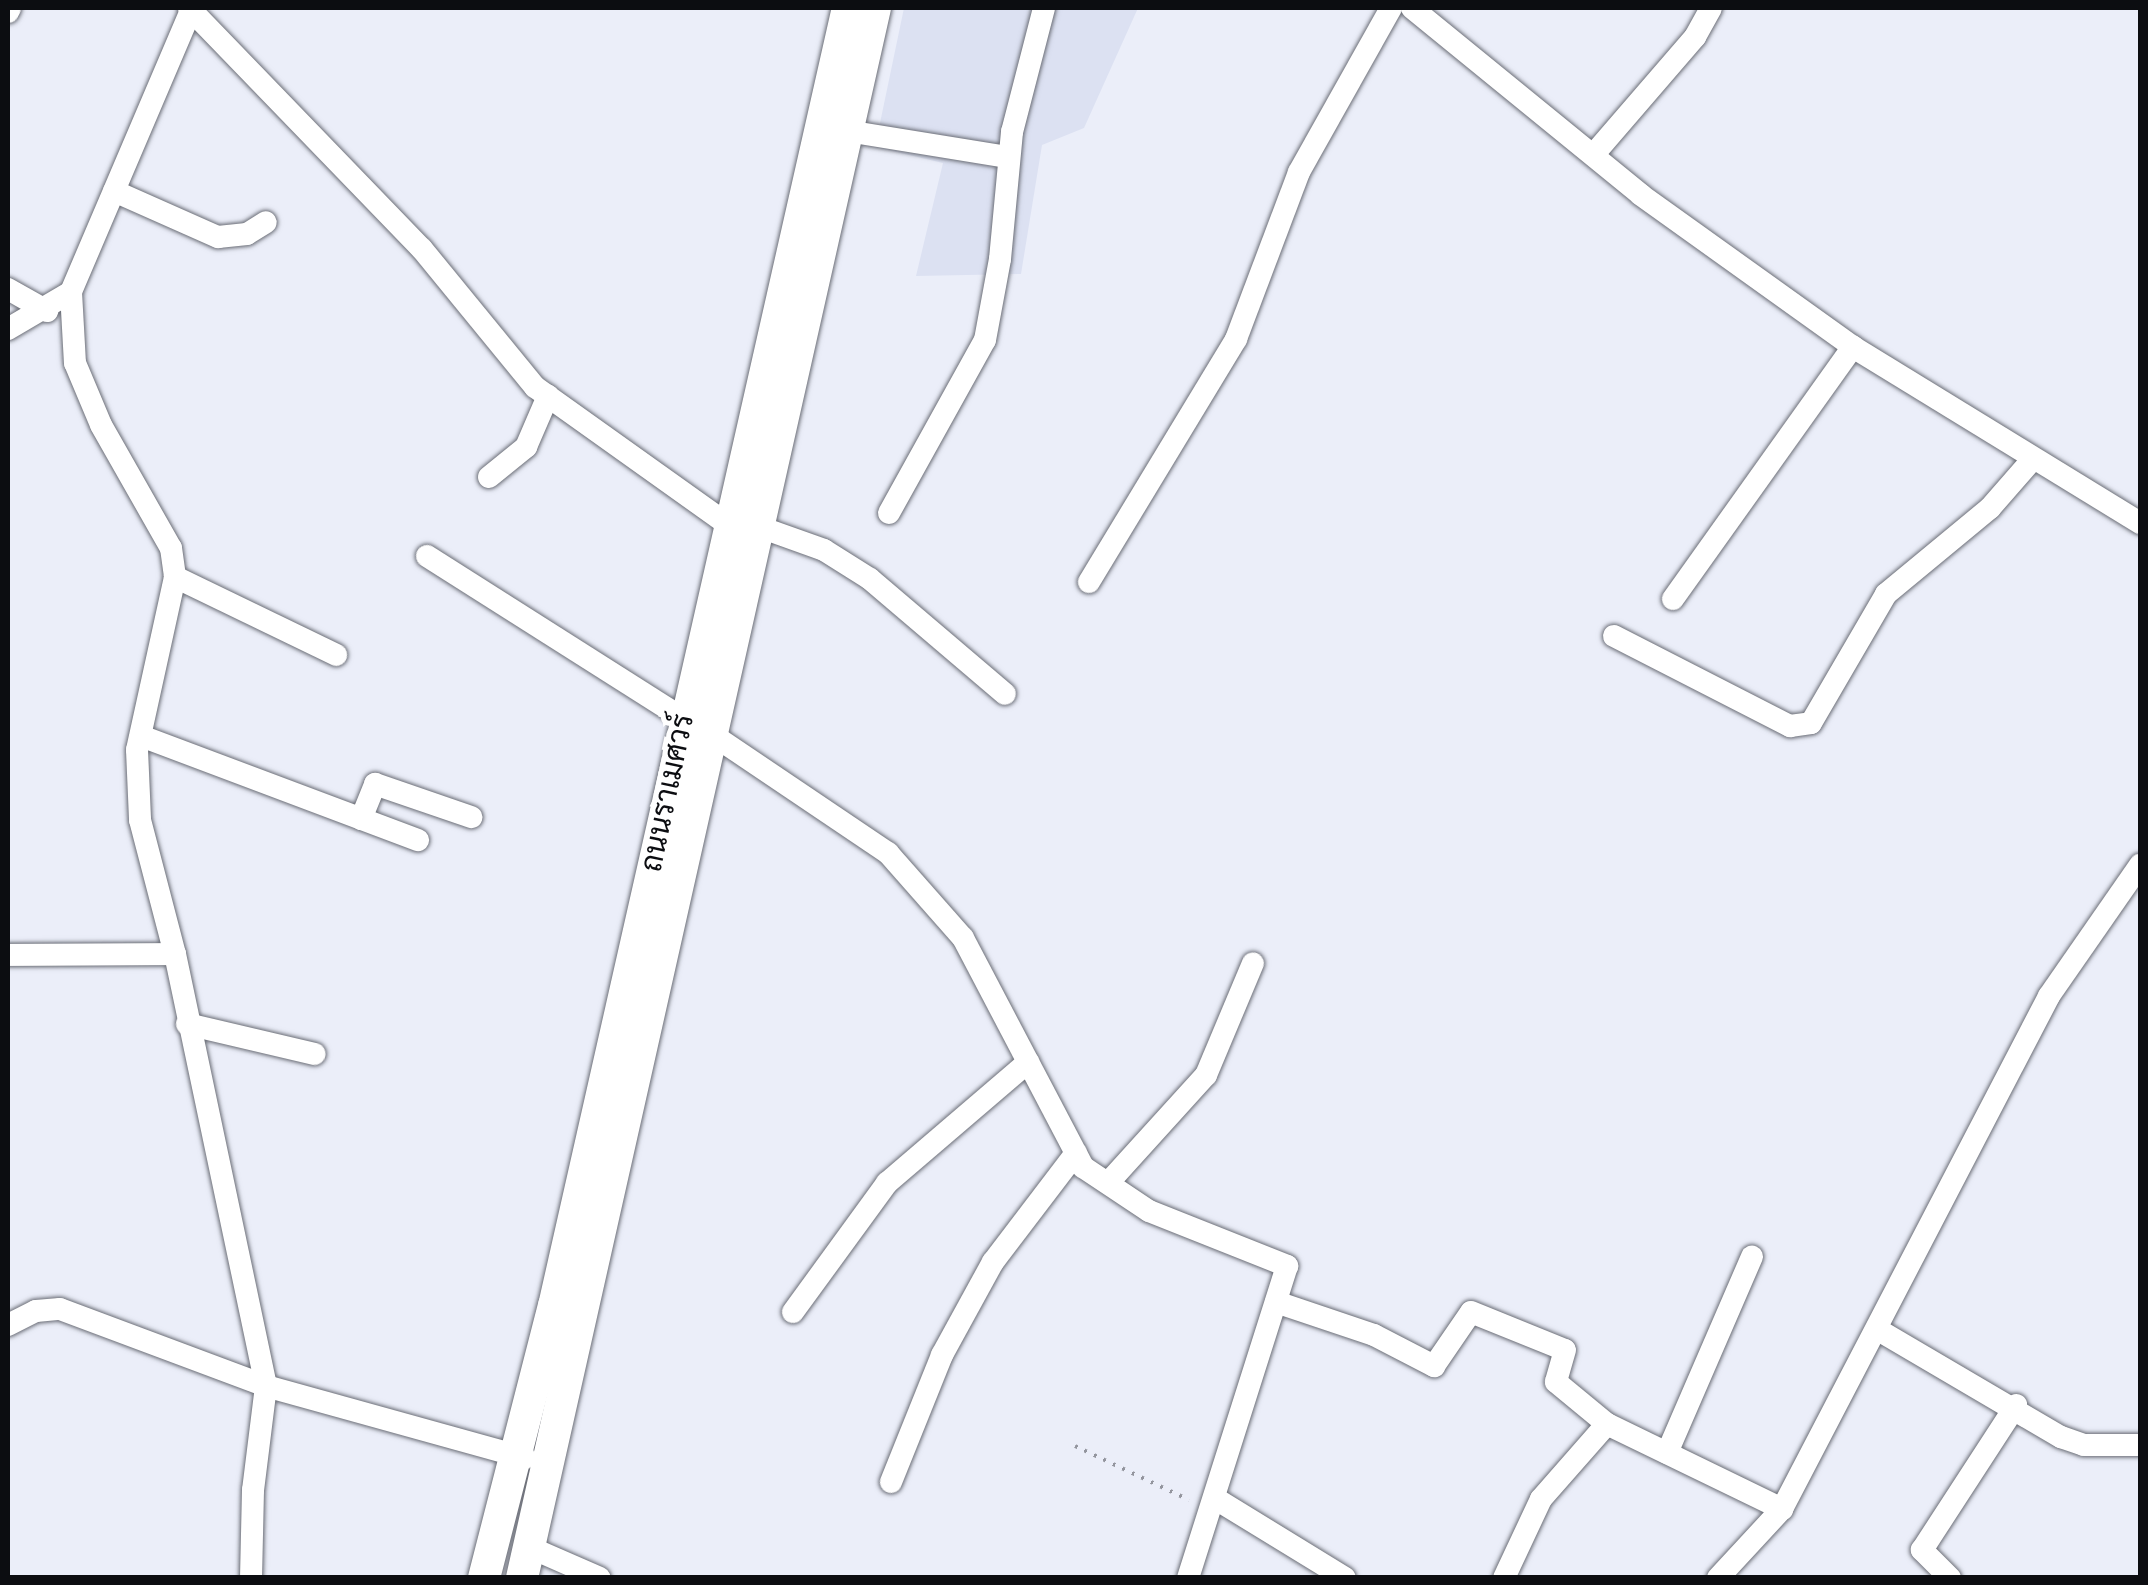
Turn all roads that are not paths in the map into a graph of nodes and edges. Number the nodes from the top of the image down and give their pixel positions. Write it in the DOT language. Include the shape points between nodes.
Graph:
graph roads {
  1 [pos="191,8"];
  2 [pos="848,8"];
  3 [pos="875,8"];
  4 [pos="1044,8"];
  5 [pos="1390,8"];
  6 [pos="1412,8"];
  7 [pos="1711,8"];
  8 [pos="847,132"];
  9 [pos="1594,154"];
  10 [pos="1008,156"];
  11 [pos="114,191"];
  12 [pos="266,222"];
  13 [pos="8,289"];
  14 [pos="71,292"];
  15 [pos="47,310"];
  16 [pos="8,329"];
  17 [pos="1853,346"];
  18 [pos="548,396"];
  19 [pos="2032,460"];
  20 [pos="489,477"];
  21 [pos="889,513"];
  22 [pos="2140,524"];
  23 [pos="742,525"];
  24 [pos="427,556"];
  25 [pos="175,577"];
  26 [pos="1089,582"];
  27 [pos="1672,600"];
  28 [pos="1614,636"];
  29 [pos="336,655"];
  30 [pos="1005,694"];
  31 [pos="697,726"];
  32 [pos="141,736"];
  33 [pos="471,817"];
  34 [pos="361,819"];
  35 [pos="418,840"];
  36 [pos="2140,866"];
  37 [pos="175,954"];
  38 [pos="8,956"];
  39 [pos="1252,963"];
  40 [pos="187,1024"];
  41 [pos="314,1054"];
  42 [pos="1028,1062"];
  43 [pos="1076,1153"];
  44 [pos="1108,1183"];
  45 [pos="1752,1258"];
  46 [pos="1276,1302"];
  47 [pos="793,1312"];
  48 [pos="8,1325"];
  49 [pos="1880,1331"];
  50 [pos="266,1386"];
  51 [pos="2016,1405"];
  52 [pos="1608,1424"];
  53 [pos="2140,1445"];
  54 [pos="1667,1452"];
  55 [pos="532,1457"];
  56 [pos="891,1482"];
  57 [pos="1214,1505"];
  58 [pos="1782,1510"];
  59 [pos="526,1562"];
  60 [pos="251,1578"];
  61 [pos="484,1578"];
  62 [pos="600,1578"];
  63 [pos="1188,1578"];
  64 [pos="1345,1578"];
  65 [pos="1504,1578"];
  66 [pos="1718,1578"];
  67 [pos="1950,1578"];
  1 -- 11 [label="street"];
  1 -- 18 [label="street" via="422,249"];
  2 -- 23 [label="main road, ถนนราเมศวร์"];
  3 -- 8 [label="main road, ถนนราเมศวร์"];
  4 -- 10 [label="street"];
  5 -- 26 [label="street" via="1299,172 1236,339"];
  6 -- 9 [label="street"];
  7 -- 9 [label="street" via="1695,38"];
  8 -- 10 [label="street"];
  8 -- 23 [label="main road, ถนนราเมศวร์"];
  9 -- 17 [label="street"];
  10 -- 21 [label="street" via="1000,258 984,340"];
  11 -- 12 [label="street" via="218,237 247,234"];
  11 -- 14 [label="street"];
  13 -- 15 [label="street"];
  14 -- 15 [label="street"];
  14 -- 25 [label="street" via="76,363 101,425 171,548"];
  15 -- 16 [label="street"];
  17 -- 19 [label="street"];
  17 -- 27 [label="street"];
  18 -- 20 [label="street" via="526,446"];
  18 -- 23 [label="street"];
  19 -- 22 [label="street"];
  19 -- 28 [label="street" via="1990,508 1886,594 1811,722 1790,726"];
  23 -- 30 [label="street" via="824,550 870,579"];
  23 -- 31 [label="main road, ถนนราเมศวร์"];
  24 -- 31 [label="street"];
  25 -- 29 [label="street"];
  25 -- 32 [label="street"];
  31 -- 42 [label="street" via="888,853 963,938"];
  31 -- 55 [label="main road, ถนนราเมศวร์"];
  32 -- 34 [label="street"];
  32 -- 37 [label="street" via="140,820"];
  33 -- 34 [label="street" via="374,784"];
  34 -- 35 [label="street"];
  36 -- 49 [label="street" via="2049,996"];
  37 -- 38 [label="street"];
  37 -- 40 [label="street"];
  39 -- 44 [label="street" via="1206,1075"];
  40 -- 41 [label="street"];
  40 -- 50 [label="street"];
  42 -- 43 [label="street"];
  42 -- 47 [label="street" via="887,1183"];
  43 -- 44 [label="street"];
  43 -- 56 [label="street" via="993,1262 942,1355"];
  44 -- 46 [label="street" via="1149,1211 1287,1266"];
  45 -- 54 [label="street"];
  46 -- 52 [label="street" via="1374,1336 1434,1366 1471,1312 1566,1350 1556,1382"];
  46 -- 57 [label="street"];
  48 -- 50 [label="street" via="60,1308"];
  49 -- 51 [label="street"];
  49 -- 58 [label="street"];
  50 -- 55 [label="street"];
  50 -- 60 [label="street"];
  51 -- 53 [label="street" via="2073,1441"];
  51 -- 67 [label="street" via="1922,1550"];
  52 -- 54 [label="street"];
  52 -- 65 [label="street" via="1540,1499"];
  54 -- 58 [label="street"];
  55 -- 59 [label="main road, ถนนราเมศวร์"];
  55 -- 61 [label="main road, ถนนราเมศวร์"];
  57 -- 63 [label="street"];
  57 -- 64 [label="street"];
  58 -- 66 [label="street"];
  59 -- 62 [label="street"];
}
